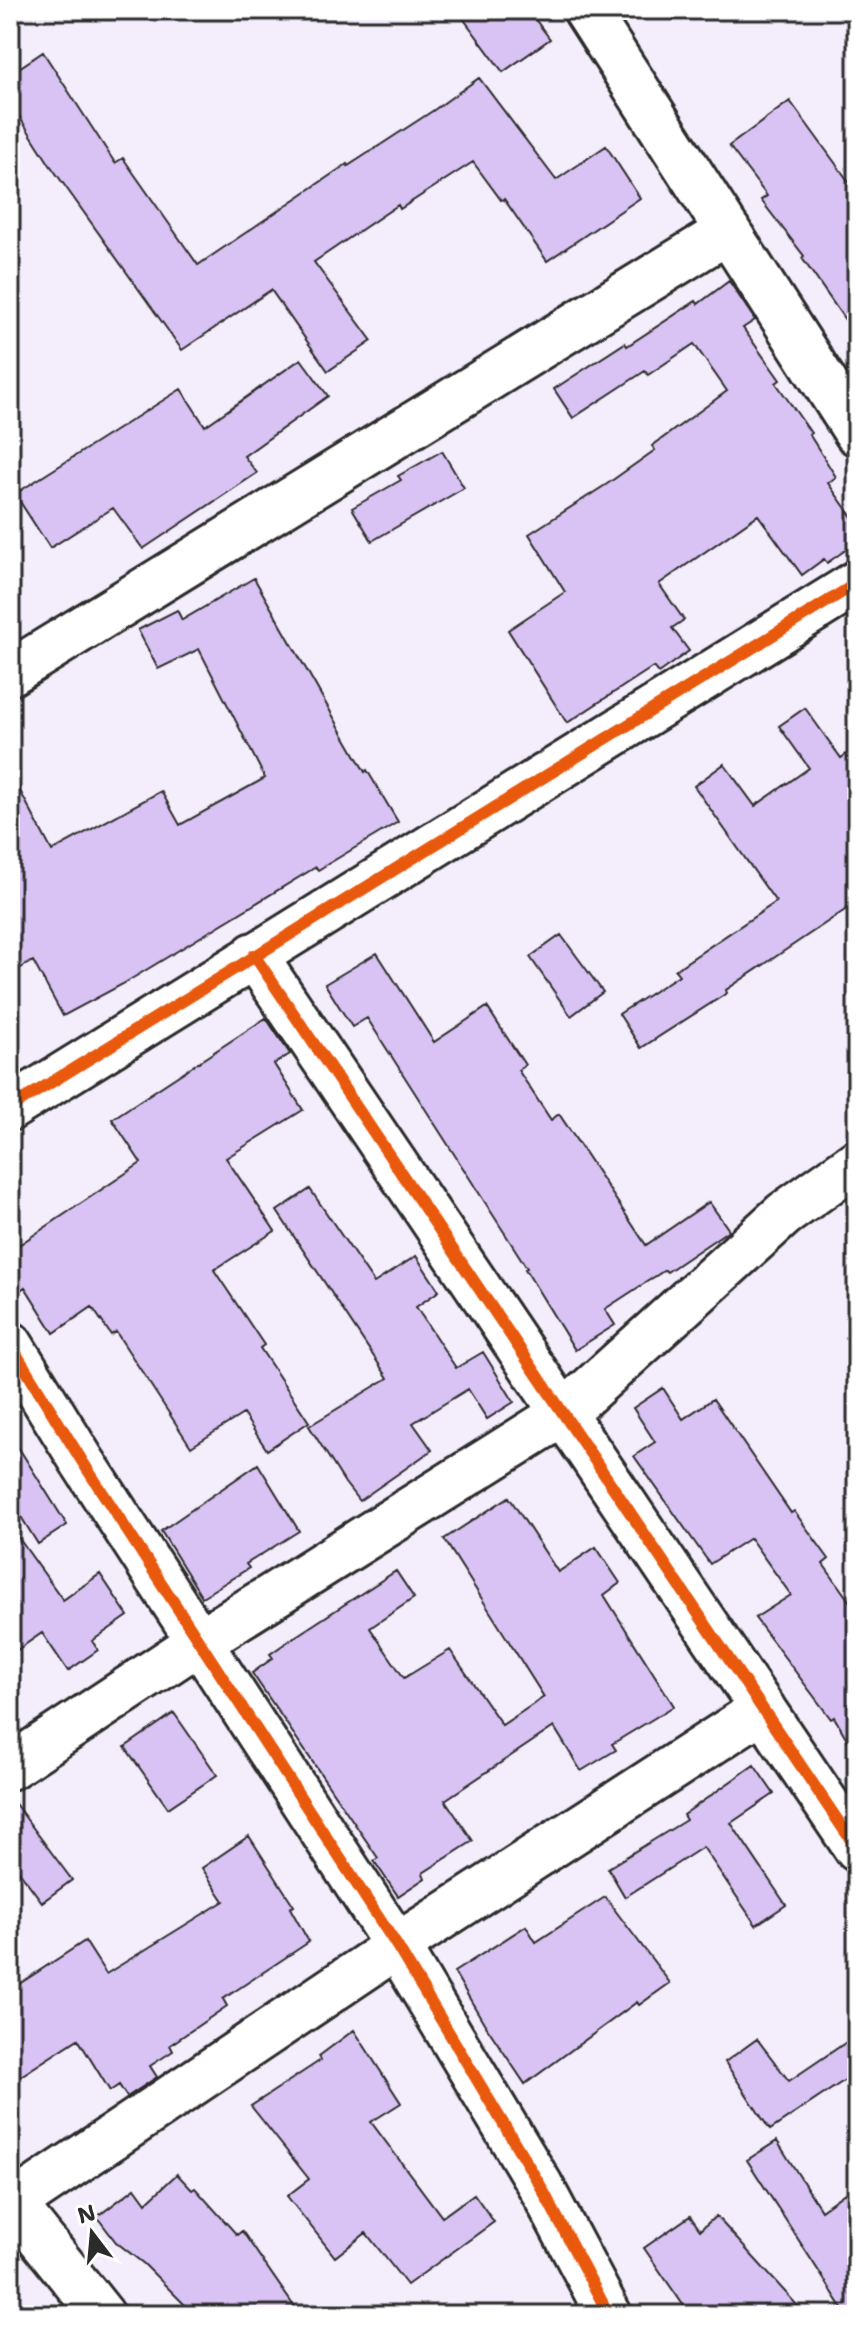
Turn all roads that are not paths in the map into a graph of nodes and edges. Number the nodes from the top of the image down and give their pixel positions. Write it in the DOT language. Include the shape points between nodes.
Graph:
graph roads {
  1 [pos="586,10"];
  2 [pos="728,231"];
  3 [pos="857,433"];
  4 [pos="857,583"];
  5 [pos="10,673"];
  6 [pos="254,955"];
  7 [pos="10,1108"];
  8 [pos="857,1162"];
  9 [pos="10,1344"];
  10 [pos="564,1413"];
  11 [pos="199,1642"];
  12 [pos="763,1709"];
  13 [pos="10,1767"];
  14 [pos="857,1849"];
  15 [pos="397,1946"];
  16 [pos="12,2202"];
  17 [pos="102,2315"];
  18 [pos="609,2315"];
  1 -- 2 [label="street"];
  2 -- 3 [label="street"];
  2 -- 5 [label="street"];
  4 -- 6 [label="street"];
  6 -- 7 [label="street"];
  6 -- 10 [label="street"];
  8 -- 10 [label="street" via="784,1214"];
  9 -- 11 [label="street"];
  10 -- 11 [label="street"];
  10 -- 12 [label="street"];
  11 -- 13 [label="street"];
  11 -- 15 [label="street"];
  12 -- 14 [label="street"];
  12 -- 15 [label="street"];
  15 -- 16 [label="street"];
  15 -- 18 [label="street" via="540,2185"];
  16 -- 17 [label="street"];
}
